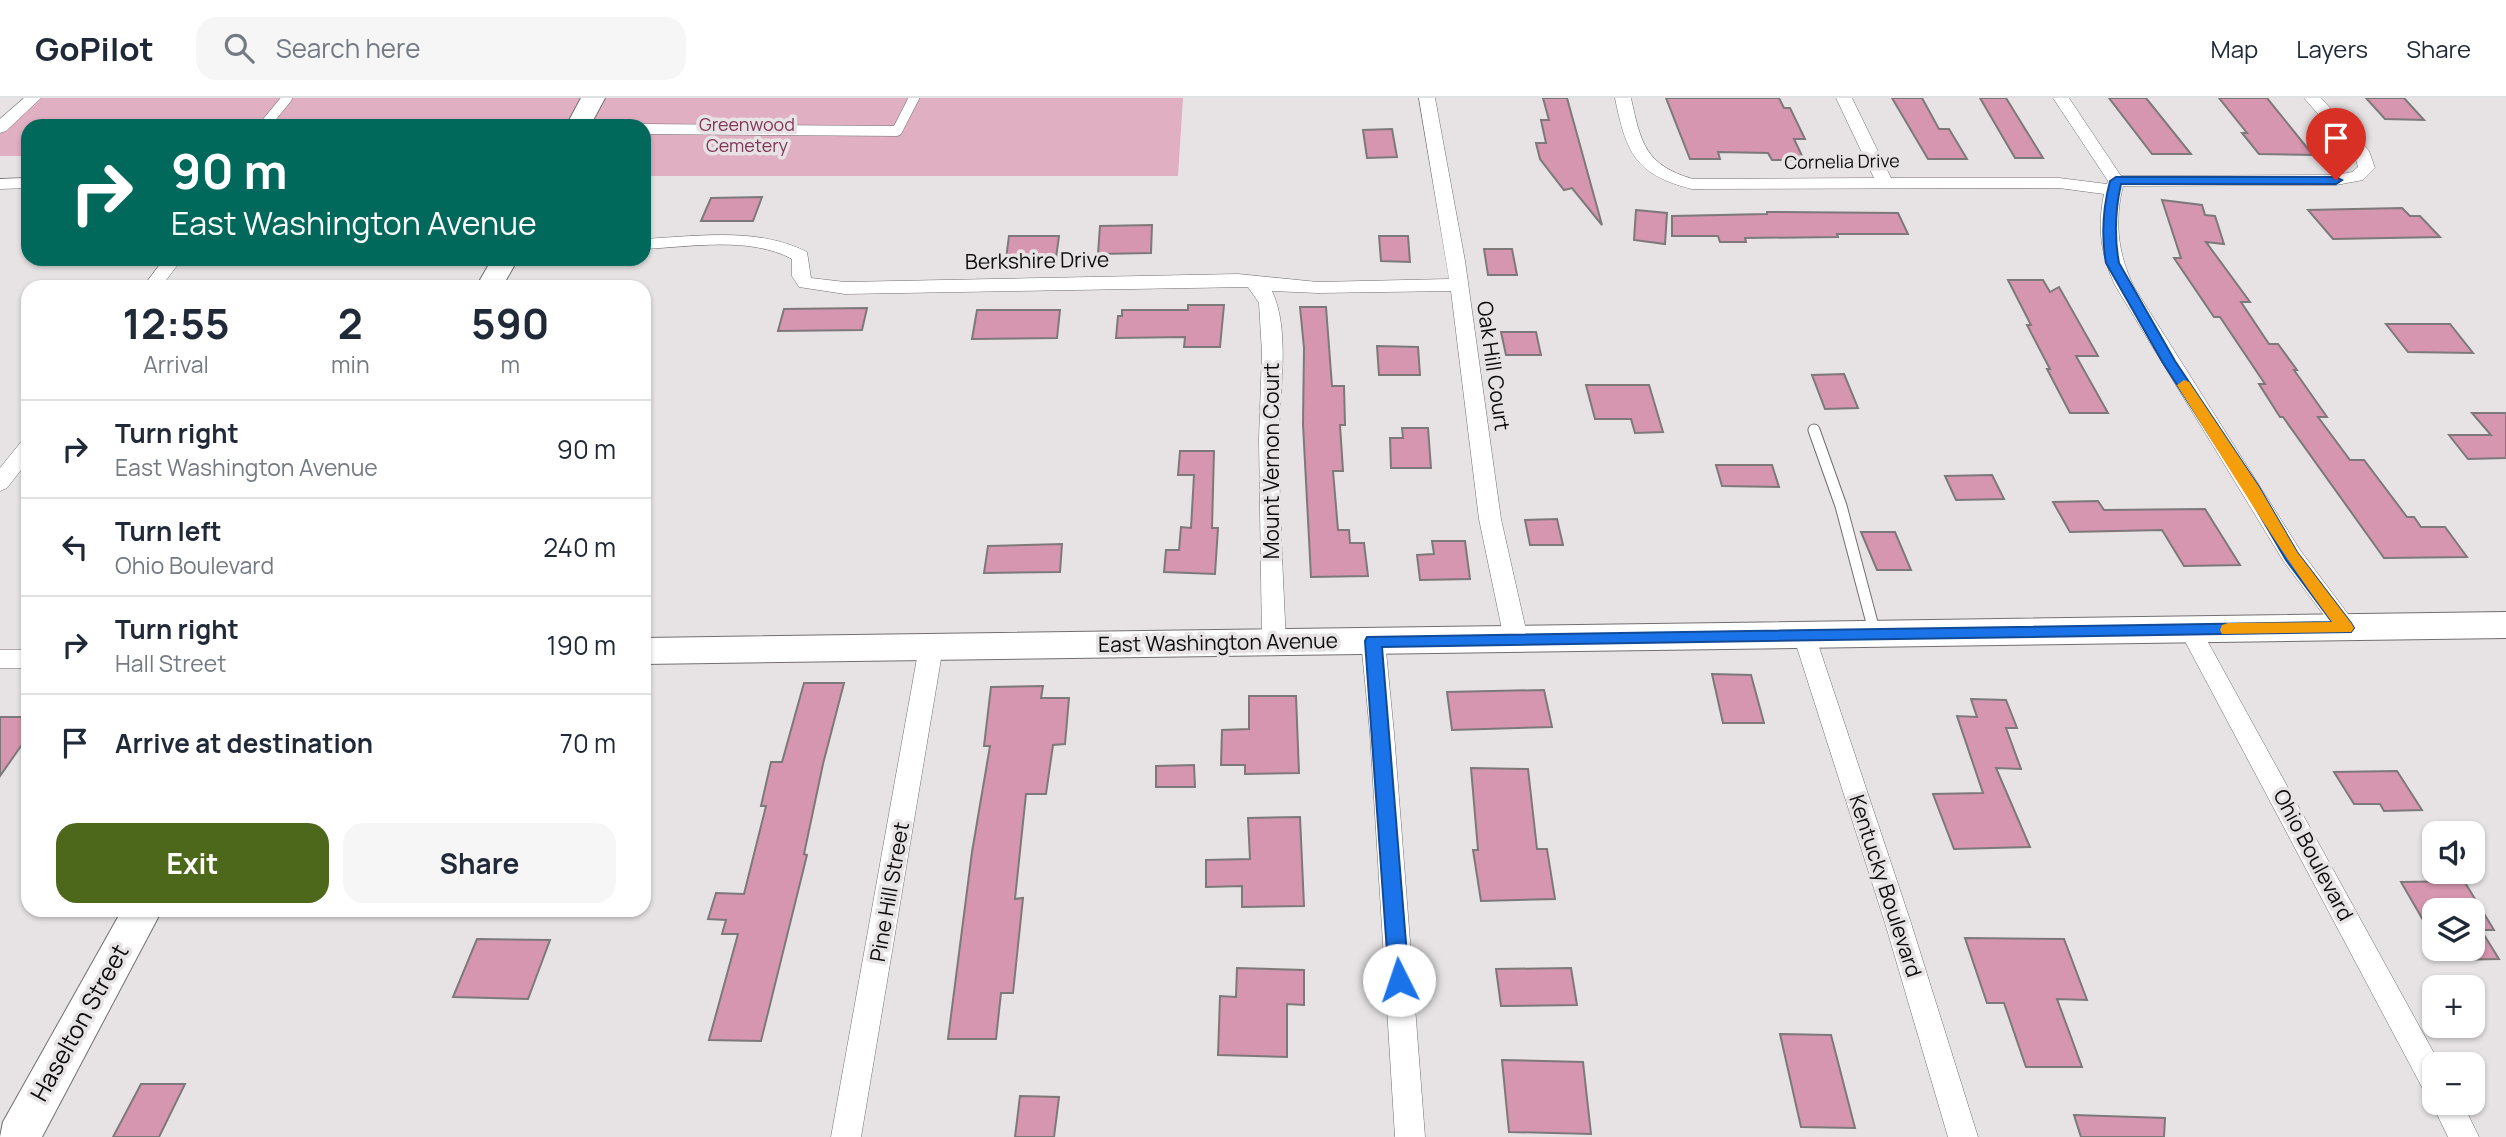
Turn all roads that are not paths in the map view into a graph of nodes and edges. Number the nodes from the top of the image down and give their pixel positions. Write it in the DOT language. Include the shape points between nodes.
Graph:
graph roads {
  1 [pos="33,98"];
  2 [pos="287,98"];
  3 [pos="593,98"];
  4 [pos="914,98"];
  5 [pos="1427,98"];
  6 [pos="1622,98"];
  7 [pos="1844,98"];
  8 [pos="2061,98"];
  9 [pos="2312,98"];
  10 [pos="270,119"];
  11 [pos="582,119"];
  12 [pos="0,128"];
  13 [pos="651,129"];
  14 [pos="1884,181"];
  15 [pos="21,183"];
  16 [pos="0,184"];
  17 [pos="2115,185"];
  18 [pos="651,244"];
  19 [pos="1255,284"];
  20 [pos="1458,285"];
  21 [pos="1814,430"];
  22 [pos="21,456"];
  23 [pos="0,483"];
  24 [pos="2506,625"];
  25 [pos="2346,628"];
  26 [pos="2190,630"];
  27 [pos="1875,634"];
  28 [pos="1804,635"];
  29 [pos="1516,639"];
  30 [pos="1373,641"];
  31 [pos="1275,643"];
  32 [pos="931,647"];
  33 [pos="651,651"];
  34 [pos="0,659"];
  35 [pos="21,659"];
  36 [pos="139,917"];
  37 [pos="2422,1059"];
  38 [pos="2453,1115"];
  39 [pos="18,1137"];
  40 [pos="846,1137"];
  41 [pos="1410,1137"];
  42 [pos="1963,1137"];
  43 [pos="2464,1137"];
  1 -- 12 [label="street"];
  2 -- 10 [label="lane"];
  3 -- 11 [label="street"];
  4 -- 13 [label="lane" via="897,131"];
  5 -- 20 [label="street, Oak Hill Court"];
  6 -- 14 [label="street, Cornelia Drive" via="1638,153 1648,166 1672,179 1708,185"];
  7 -- 14 [label="street"];
  8 -- 17 [label="street"];
  9 -- 17 [label="street, Cornelia Drive" via="2363,155 2367,168 2357,176"];
  14 -- 17 [label="street, Cornelia Drive"];
  15 -- 16 [label="street"];
  17 -- 25 [label="street" via="2110,206 2112,263 2169,363 2292,556"];
  18 -- 19 [label="street, Berkshire Drive" via="772,243 801,256 800,276 805,283 845,288 1238,280"];
  19 -- 20 [label="street, Berkshire Drive"];
  19 -- 31 [label="street, Mount Vernon Court" via="1268,303 1272,353 1269,439"];
  20 -- 29 [label="street, Oak Hill Court" via="1490,519"];
  21 -- 27 [label="lane" via="1843,512"];
  22 -- 23 [label="street"];
  24 -- 25 [label="street, East Washington Avenue"];
  25 -- 26 [label="street, East Washington Avenue"];
  26 -- 27 [label="street, East Washington Avenue"];
  26 -- 37 [label="street, Ohio Boulevard"];
  27 -- 28 [label="street, East Washington Avenue"];
  28 -- 29 [label="street, East Washington Avenue"];
  28 -- 42 [label="street, Kentucky Boulevard"];
  29 -- 30 [label="street, East Washington Avenue"];
  30 -- 31 [label="street, East Washington Avenue"];
  30 -- 41 [label="street"];
  31 -- 32 [label="street, East Washington Avenue"];
  32 -- 33 [label="street, East Washington Avenue"];
  32 -- 40 [label="street, Pine Hill Street"];
  34 -- 35 [label="street"];
  36 -- 39 [label="street, Haselton Street"];
  38 -- 43 [label="street"];
}
